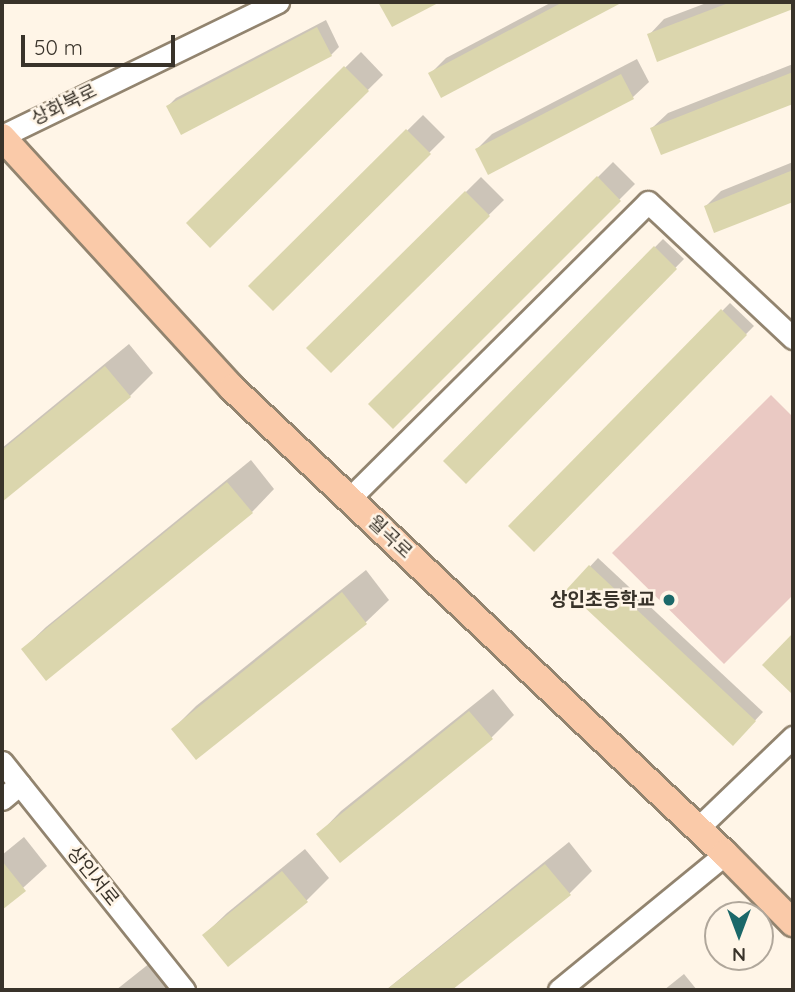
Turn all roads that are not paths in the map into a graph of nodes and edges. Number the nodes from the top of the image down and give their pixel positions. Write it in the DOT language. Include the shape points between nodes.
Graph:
graph roads {
  1 [pos="278,2"];
  2 [pos="2,136"];
  3 [pos="793,338"];
  4 [pos="349,499"];
  5 [pos="793,737"];
  6 [pos="2,762"];
  7 [pos="20,784"];
  8 [pos="2,799"];
  9 [pos="698,828"];
  10 [pos="725,854"];
  11 [pos="793,923"];
  12 [pos="184,990"];
  13 [pos="559,990"];
  1 -- 2 [label="street, 상화북로"];
  2 -- 4 [label="main road, 월곡로" via="232,388"];
  3 -- 4 [label="street" via="649,202"];
  4 -- 9 [label="main road, 월곡로"];
  5 -- 9 [label="street"];
  6 -- 7 [label="street, 상인서로"];
  7 -- 8 [label="street"];
  7 -- 12 [label="street, 상인서로"];
  9 -- 10 [label="main road, 월곡로"];
  10 -- 11 [label="main road, 월곡로"];
  10 -- 13 [label="street"];
}
